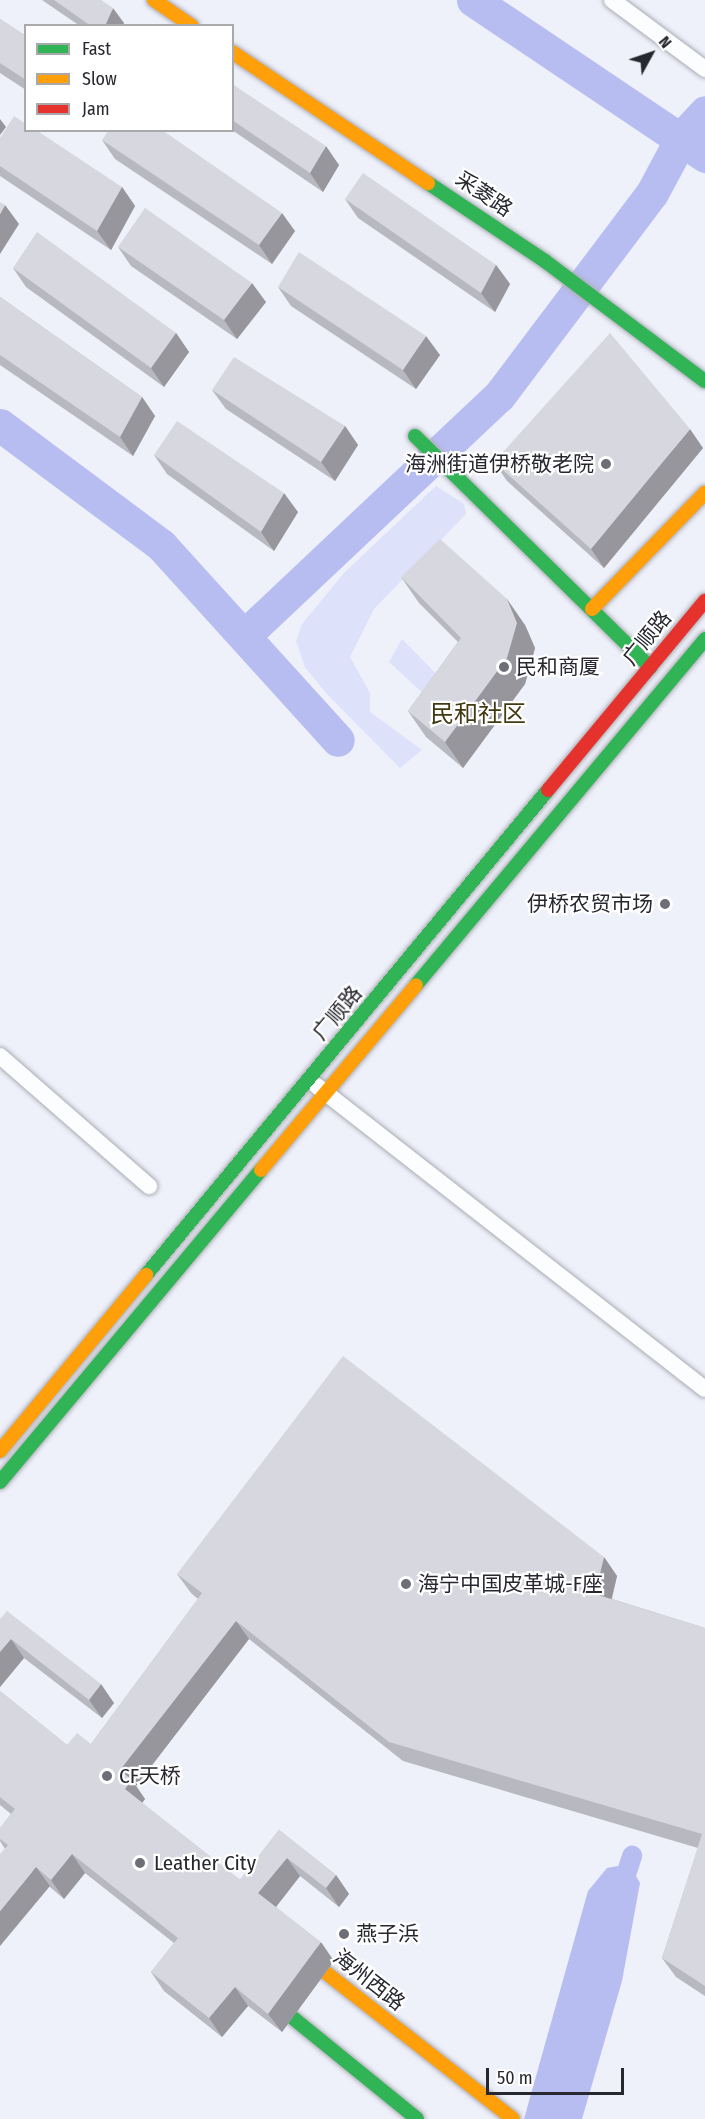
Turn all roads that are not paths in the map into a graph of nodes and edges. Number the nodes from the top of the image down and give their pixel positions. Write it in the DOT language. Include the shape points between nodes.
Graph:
graph roads {
  1 [pos="154,0"];
  2 [pos="612,0"];
  3 [pos="189,24"];
  4 [pos="234,53"];
  5 [pos="705,69"];
  6 [pos="705,381"];
  7 [pos="415,436"];
  8 [pos="705,493"];
  9 [pos="705,600"];
  10 [pos="592,609"];
  11 [pos="705,639"];
  12 [pos="650,667"];
  13 [pos="0,1056"];
  14 [pos="309,1080"];
  15 [pos="325,1092"];
  16 [pos="149,1186"];
  17 [pos="705,1389"];
  18 [pos="0,1451"];
  19 [pos="0,1482"];
  20 [pos="281,1938"];
  21 [pos="245,1980"];
  22 [pos="417,2119"];
  23 [pos="513,2119"];
  1 -- 3 [label="main road"];
  2 -- 5 [label="street"];
  4 -- 6 [label="main road, 采菱路" via="546,261"];
  7 -- 10 [label="main road"];
  8 -- 10 [label="main road"];
  9 -- 12 [label="main road, 广顺路"];
  10 -- 12 [label="main road"];
  11 -- 15 [label="main road, 广顺路"];
  12 -- 14 [label="main road, 广顺路"];
  13 -- 16 [label="street"];
  14 -- 15 [label="street"];
  14 -- 18 [label="main road, 广顺路"];
  15 -- 17 [label="street"];
  15 -- 19 [label="main road, 广顺路"];
  20 -- 23 [label="main road, 海州西路"];
  21 -- 22 [label="main road"];
}
